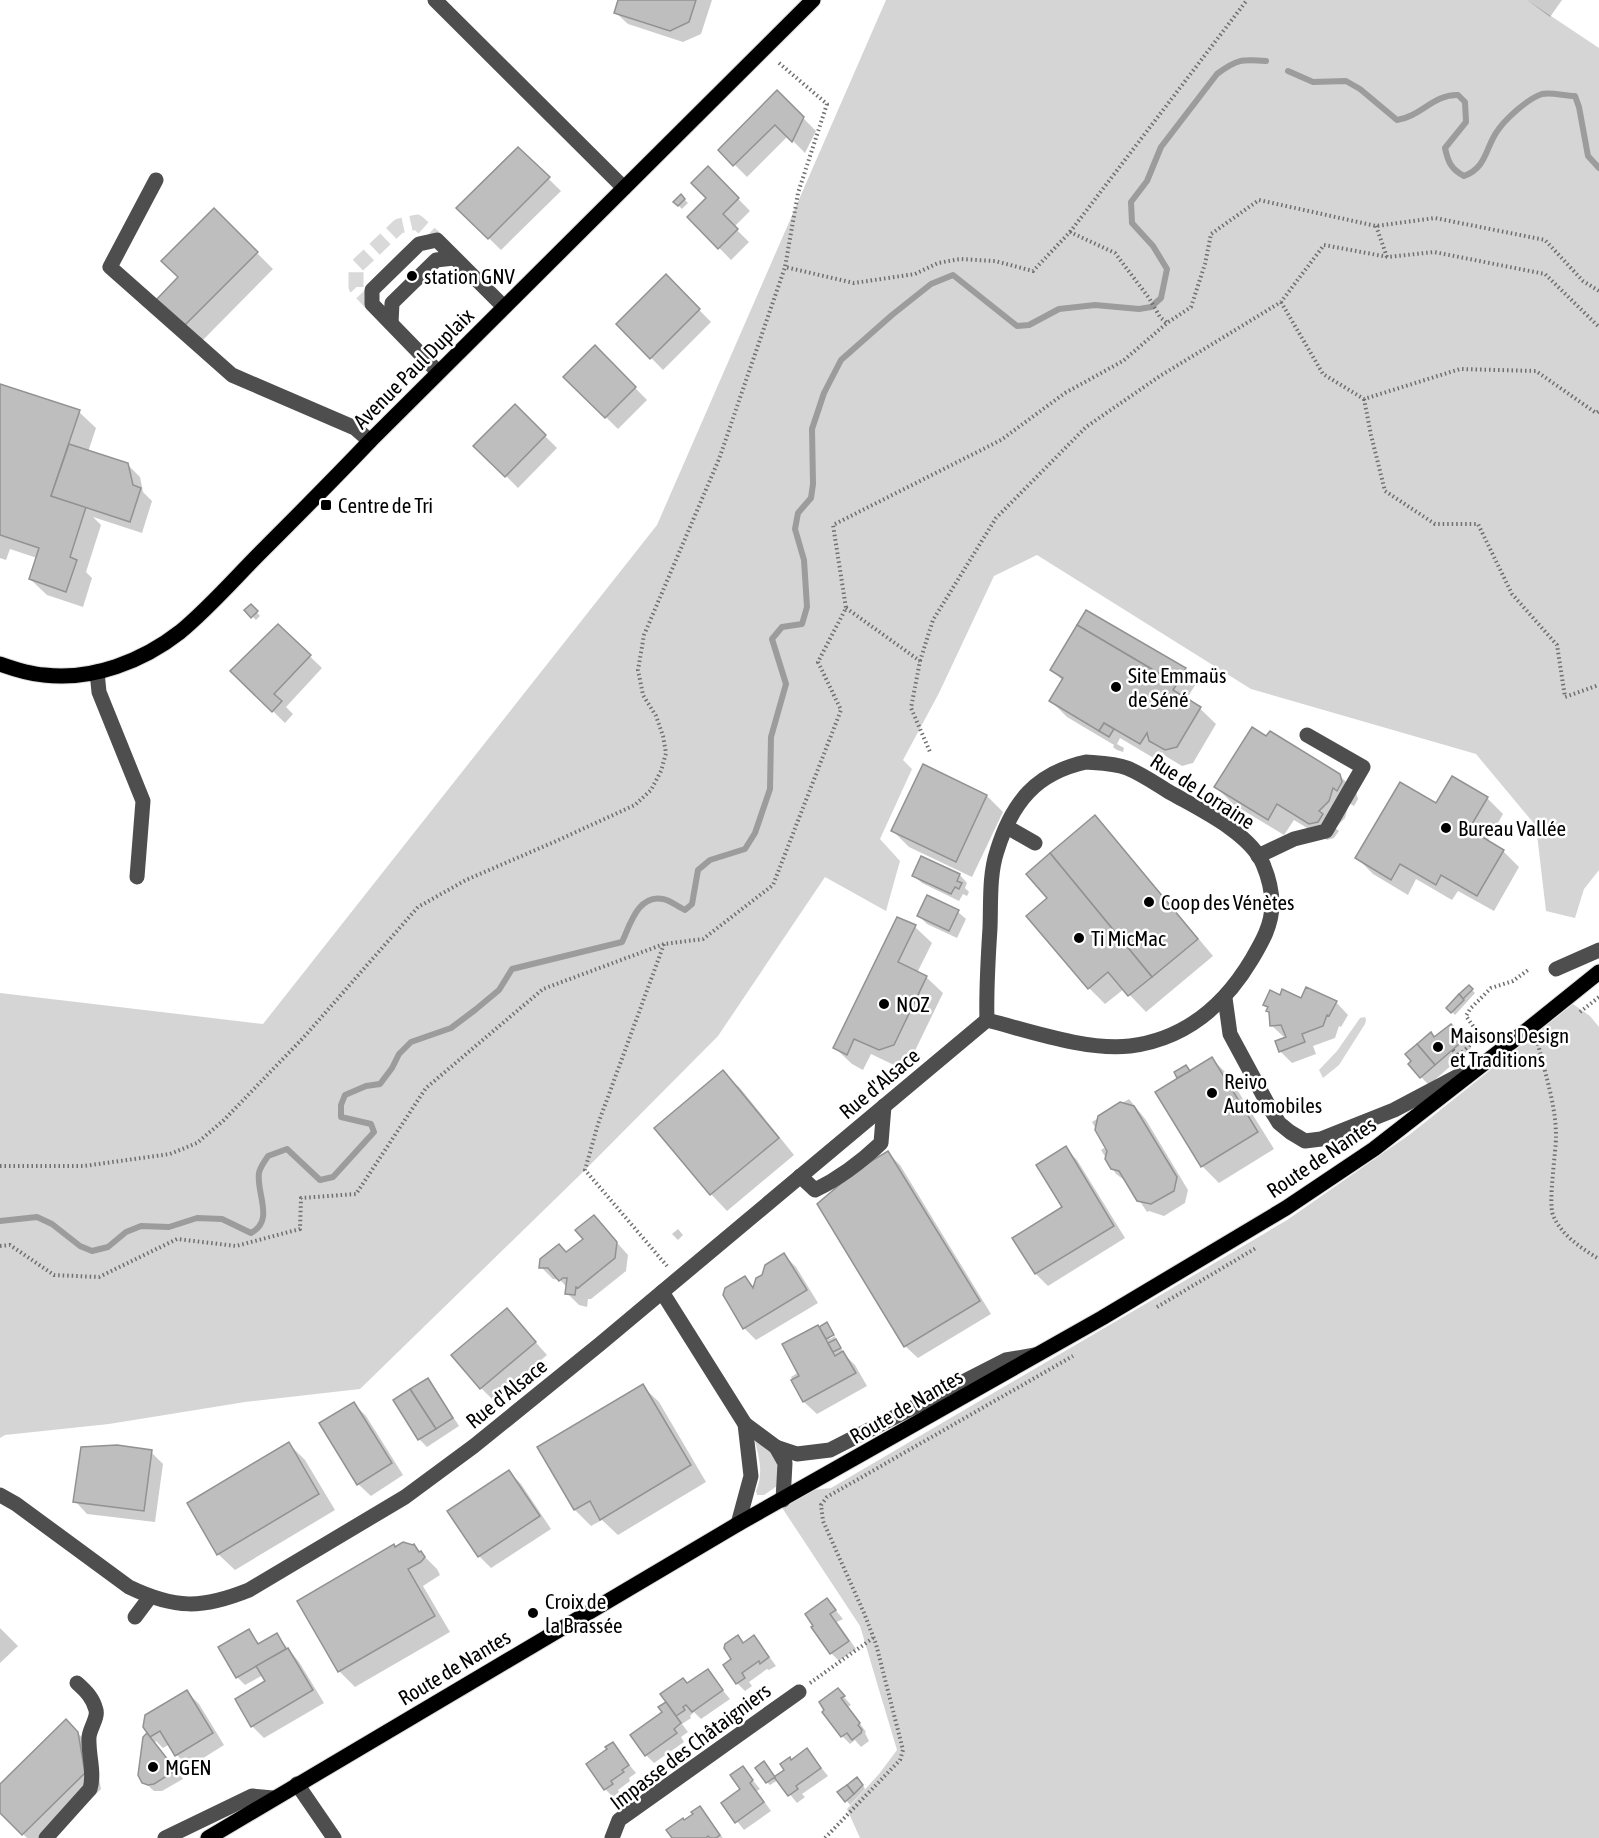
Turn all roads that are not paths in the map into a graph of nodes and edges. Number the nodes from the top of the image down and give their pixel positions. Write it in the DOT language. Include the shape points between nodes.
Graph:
graph roads {
  1 [pos="435,0"];
  2 [pos="813,0"];
  3 [pos="156,180"];
  4 [pos="624,189"];
  5 [pos="454,258"];
  6 [pos="504,307"];
  7 [pos="391,323"];
  8 [pos="438,372"];
  9 [pos="369,441"];
  10 [pos="0,664"];
  11 [pos="97,672"];
  12 [pos="1307,735"];
  13 [pos="1007,827"];
  14 [pos="1035,843"];
  15 [pos="1258,856"];
  16 [pos="137,877"];
  17 [pos="1599,951"];
  18 [pos="1557,969"];
  19 [pos="1597,974"];
  20 [pos="1225,998"];
  21 [pos="987,1020"];
  22 [pos="1495,1055"];
  23 [pos="884,1106"];
  24 [pos="800,1176"];
  25 [pos="662,1292"];
  26 [pos="1038,1354"];
  27 [pos="745,1424"];
  28 [pos="776,1447"];
  29 [pos="0,1495"];
  30 [pos="783,1500"];
  31 [pos="738,1524"];
  32 [pos="150,1597"];
  33 [pos="135,1617"];
  34 [pos="77,1683"];
  35 [pos="799,1692"];
  36 [pos="297,1784"];
  37 [pos="273,1798"];
  38 [pos="46,1838"];
  39 [pos="165,1838"];
  40 [pos="208,1838"];
  41 [pos="334,1838"];
  42 [pos="612,1838"];
  1 -- 4 [label="street"];
  2 -- 4 [label="main road, Avenue Paul Duplaix"];
  3 -- 9 [label="street" via="110,267 232,375 355,428"];
  4 -- 6 [label="main road, Avenue Paul Duplaix"];
  5 -- 6 [label="street"];
  5 -- 7 [label="street" via="436,260 392,303"];
  5 -- 7 [label="street" via="437,240 419,244 372,290 372,304"];
  6 -- 8 [label="main road, Avenue Paul Duplaix"];
  7 -- 8 [label="street"];
  8 -- 9 [label="main road, Avenue Paul Duplaix"];
  9 -- 11 [label="main road, Avenue Paul Duplaix" via="181,631 146,655"];
  10 -- 11 [label="main road, Avenue Paul Duplaix" via="45,675"];
  11 -- 16 [label="street" via="99,692 143,801"];
  12 -- 15 [label="street" via="1363,767 1326,831 1294,839"];
  13 -- 14 [label="street"];
  13 -- 15 [label="street, Rue de Lorraine" via="1028,792 1044,777 1086,762 1107,763 1126,767 1213,818 1241,837"];
  13 -- 21 [label="street, Rue de Lorraine" via="992,877"];
  15 -- 20 [label="street, Rue de Lorraine" via="1270,888 1269,924 1246,969"];
  17 -- 18 [label="street"];
  17 -- 19 [label="street"];
  19 -- 22 [label="main road, Route de Nantes"];
  20 -- 21 [label="street, Rue de Lorraine" via="1184,1029 1130,1046 1068,1040"];
  20 -- 22 [label="street" via="1230,1034 1271,1110 1279,1123 1305,1141 1321,1139 1394,1110"];
  21 -- 23 [label="street, Rue d'Alsace"];
  22 -- 26 [label="main road, Route de Nantes" via="1374,1149 1286,1208"];
  23 -- 24 [label="street, Rue d'Alsace"];
  23 -- 24 [label="street" via="881,1143 869,1154 814,1190"];
  24 -- 25 [label="street, Rue d'Alsace"];
  25 -- 27 [label="street"];
  25 -- 32 [label="street, Rue d'Alsace" via="474,1446 368,1520 249,1590 226,1599 176,1604"];
  26 -- 28 [label="street" via="1006,1360 830,1450 797,1454"];
  26 -- 30 [label="main road, Route de Nantes"];
  27 -- 28 [label="street"];
  27 -- 31 [label="street" via="751,1476"];
  28 -- 30 [label="street" via="785,1463"];
  29 -- 32 [label="street, Rue d'Alsace" via="129,1587"];
  30 -- 31 [label="main road, Route de Nantes"];
  31 -- 36 [label="main road, Route de Nantes"];
  32 -- 33 [label="street"];
  34 -- 38 [label="street" via="90,1695 97,1712 90,1734 93,1779 90,1789"];
  35 -- 42 [label="street, Impasse des Châtaigniers" via="619,1820"];
  36 -- 37 [label="main road, Route de Nantes"];
  36 -- 41 [label="street"];
  37 -- 39 [label="street" via="252,1796"];
  37 -- 40 [label="main road, Route de Nantes"];
}
